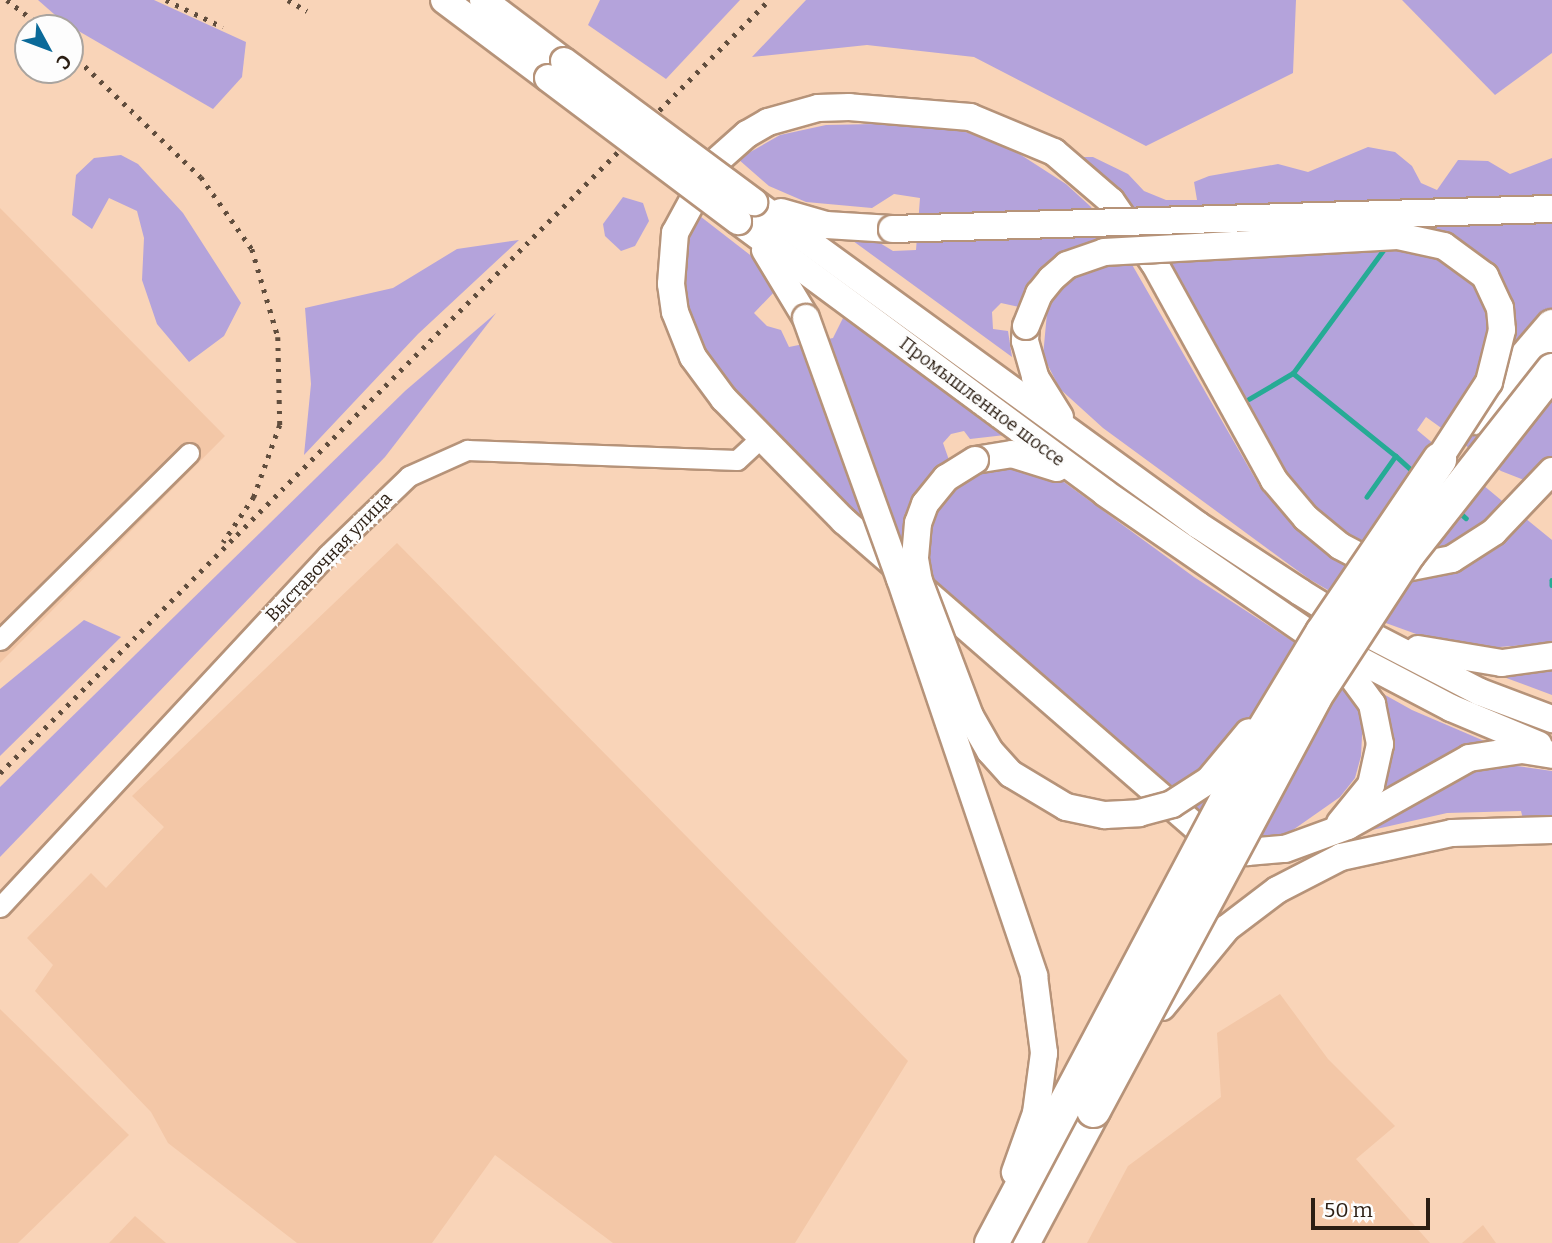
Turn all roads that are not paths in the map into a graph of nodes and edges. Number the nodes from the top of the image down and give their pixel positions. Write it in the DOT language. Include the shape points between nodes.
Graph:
graph roads {
  1 [pos="444,0"];
  2 [pos="483,0"];
  3 [pos="556,70"];
  4 [pos="1552,209"];
  5 [pos="746,211"];
  6 [pos="1552,326"];
  7 [pos="1552,370"];
  8 [pos="761,438"];
  9 [pos="1079,439"];
  10 [pos="189,453"];
  11 [pos="1439,459"];
  12 [pos="1552,471"];
  13 [pos="1105,493"];
  14 [pos="1315,632"];
  15 [pos="1366,633"];
  16 [pos="0,640"];
  17 [pos="1552,656"];
  18 [pos="1552,719"];
  19 [pos="1552,750"];
  20 [pos="1552,755"];
  21 [pos="1552,830"];
  22 [pos="1321,836"];
  23 [pos="0,907"];
  24 [pos="1093,1110"];
  25 [pos="989,1243"];
  26 [pos="1022,1243"];
  1 -- 3 [label="main road, Промышленное шоссе"];
  2 -- 3 [label="main road, Промышленное шоссе"];
  3 -- 5 [label="main road, Промышленное шоссе, bridge"];
  4 -- 5 [label="main road, bridge" via="892,229 827,225"];
  5 -- 9 [label="main road, Промышленное шоссе"];
  5 -- 13 [label="main road, Промышленное шоссе"];
  5 -- 25 [label="main road, bridge" via="806,318 914,618 1024,941 1040,1003 1044,1053 1036,1114"];
  6 -- 11 [label="highway, bridge"];
  7 -- 24 [label="highway, bridge" via="1443,505 1314,696"];
  8 -- 12 [label="main road" via="708,380 682,337 671,284 675,233 712,164 747,134 790,114 818,108 877,108 958,115 1000,126 1054,152 1094,184 1129,222 1154,263 1274,480 1322,533 1361,559 1396,570 1452,559 1494,532"];
  8 -- 22 [label="main road" via="844,521 1208,837 1237,850 1266,853"];
  8 -- 23 [label="street, Выставочная улица" via="737,460 467,450 409,476 327,555"];
  9 -- 11 [label="main road, bridge" via="1035,377 1025,341 1039,294 1068,265 1104,251 1398,236 1444,246 1485,276 1500,308 1502,330 1489,382"];
  9 -- 15 [label="main road, Промышленное шоссе" via="1198,525"];
  10 -- 16 [label="street"];
  11 -- 14 [label="highway, bridge"];
  13 -- 14 [label="main road, Промышленное шоссе"];
  13 -- 14 [label="main road, bridge" via="1031,457 1012,454 975,460 946,478 925,505 916,539 919,581 978,733 1011,774 1053,802 1087,813 1126,814 1172,804 1191,792 1225,763"];
  14 -- 19 [label="main road, Промышленное шоссе" via="1451,708"];
  14 -- 22 [label="main road" via="1363,686 1372,704 1380,744 1371,785 1358,805"];
  14 -- 25 [label="highway, bridge"];
  15 -- 17 [label="main road" via="1468,660 1502,663"];
  15 -- 18 [label="main road, Промышленное шоссе" via="1480,692"];
  20 -- 22 [label="main road" via="1522,750 1469,758 1376,812"];
  21 -- 24 [label="main road, bridge" via="1452,833 1375,845 1340,856 1277,890 1227,928 1196,961"];
  24 -- 26 [label="highway"];
}
